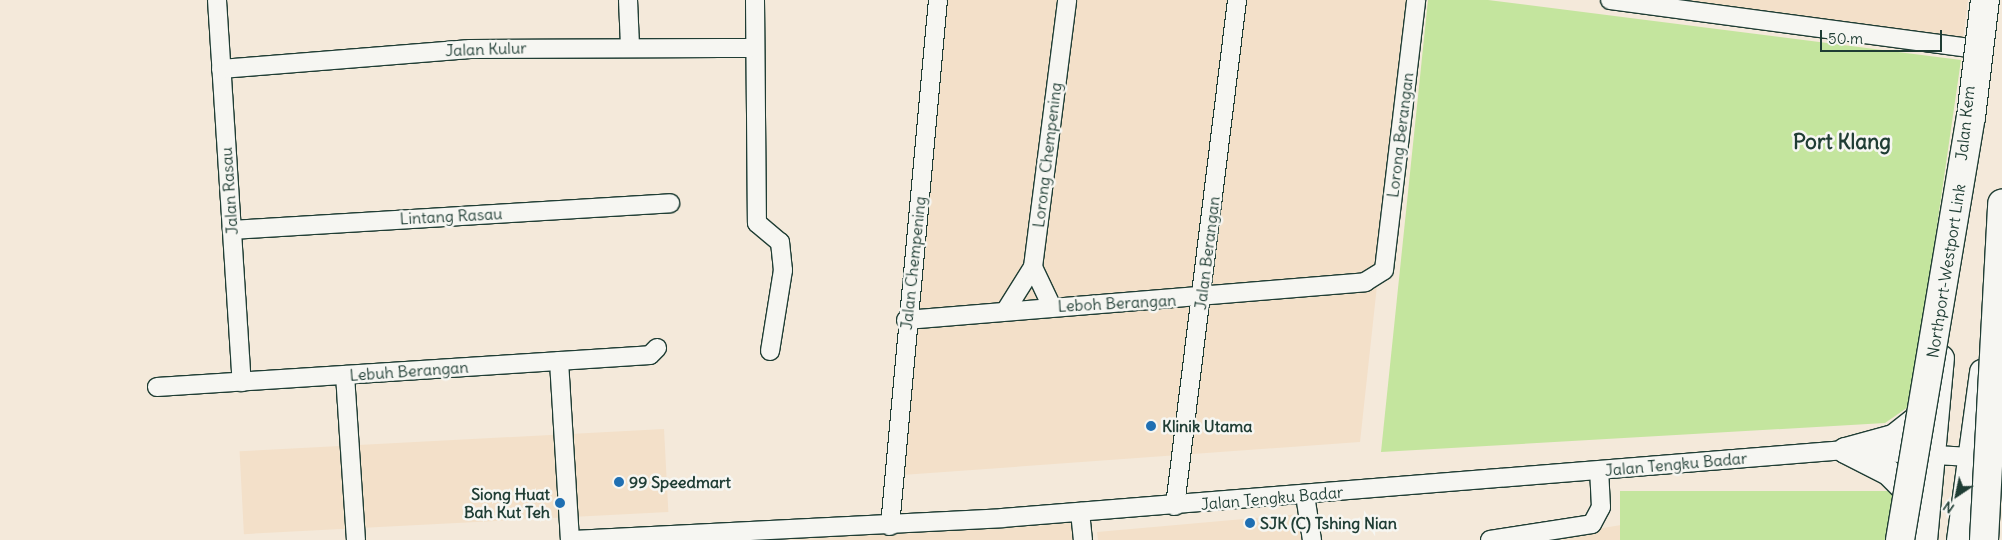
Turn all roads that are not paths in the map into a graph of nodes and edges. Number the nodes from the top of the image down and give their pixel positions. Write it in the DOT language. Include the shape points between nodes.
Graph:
graph roads {
  1 [pos="217,0"];
  2 [pos="628,0"];
  3 [pos="755,0"];
  4 [pos="938,0"];
  5 [pos="1067,0"];
  6 [pos="1238,0"];
  7 [pos="1416,0"];
  8 [pos="1610,0"];
  9 [pos="1978,0"];
  10 [pos="1985,0"];
  11 [pos="1698,6"];
  12 [pos="630,45"];
  13 [pos="752,48"];
  14 [pos="1972,48"];
  15 [pos="221,69"];
  16 [pos="670,203"];
  17 [pos="2002,203"];
  18 [pos="2002,229"];
  19 [pos="232,230"];
  20 [pos="1033,267"];
  21 [pos="1384,270"];
  22 [pos="1202,299"];
  23 [pos="1052,307"];
  24 [pos="1006,310"];
  25 [pos="906,320"];
  26 [pos="657,348"];
  27 [pos="770,351"];
  28 [pos="559,361"];
  29 [pos="1940,365"];
  30 [pos="345,375"];
  31 [pos="242,382"];
  32 [pos="158,387"];
  33 [pos="1845,450"];
  34 [pos="1935,455"];
  35 [pos="1971,457"];
  36 [pos="1599,470"];
  37 [pos="1305,495"];
  38 [pos="1175,506"];
  39 [pos="1080,512"];
  40 [pos="890,526"];
  41 [pos="786,535"];
  42 [pos="608,539"];
  43 [pos="356,540"];
  44 [pos="571,540"];
  45 [pos="1083,540"];
  46 [pos="1312,540"];
  47 [pos="1490,540"];
  48 [pos="1900,540"];
  49 [pos="1919,540"];
  50 [pos="1924,540"];
  51 [pos="1958,540"];
  52 [pos="1984,540"];
  1 -- 15 [label="street, Jalan Rasau"];
  2 -- 12 [label="street"];
  3 -- 13 [label="street"];
  4 -- 25 [label="street, Jalan Chempening"];
  5 -- 20 [label="street, Lorong Chempening"];
  6 -- 22 [label="street, Jalan Berangan"];
  7 -- 21 [label="street, Lorong Berangan"];
  8 -- 11 [label="street"];
  9 -- 14 [label="main road, Jalan Kem"];
  10 -- 48 [label="main road, Northport-Westport Link, bridge" via="1969,127"];
  11 -- 14 [label="street"];
  12 -- 13 [label="street, Jalan Kulur"];
  12 -- 15 [label="street, Jalan Kulur" via="470,49"];
  13 -- 27 [label="street" via="757,223 780,242 783,270"];
  14 -- 29 [label="main road, Jalan Kem"];
  15 -- 19 [label="street, Jalan Rasau"];
  16 -- 19 [label="street, Lintang Rasau"];
  17 -- 52 [label="main road, bridge"];
  18 -- 35 [label="main road"];
  19 -- 31 [label="street, Jalan Rasau"];
  20 -- 23 [label="street"];
  20 -- 24 [label="street"];
  21 -- 22 [label="street, Leboh Berangan" via="1366,282 1286,286"];
  22 -- 23 [label="street, Leboh Berangan"];
  22 -- 38 [label="street, Jalan Berangan"];
  23 -- 24 [label="street, Leboh Berangan"];
  24 -- 25 [label="street, Leboh Berangan"];
  25 -- 40 [label="street, Jalan Chempening"];
  26 -- 28 [label="street, Lebuh Berangan" via="650,355"];
  28 -- 30 [label="street, Lebuh Berangan"];
  28 -- 44 [label="street"];
  29 -- 33 [label="main road" via="1917,418 1893,437"];
  29 -- 34 [label="main road, Jalan Kem"];
  30 -- 31 [label="street, Lebuh Berangan"];
  30 -- 43 [label="street"];
  31 -- 32 [label="street, Lebuh Berangan"];
  33 -- 34 [label="street, Jalan Tengku Badar"];
  33 -- 36 [label="street, Jalan Tengku Badar"];
  33 -- 49 [label="main road" via="1888,472 1910,494"];
  34 -- 35 [label="street, Jalan Tengku Badar"];
  34 -- 50 [label="main road, Jalan Kem"];
  35 -- 51 [label="main road"];
  36 -- 37 [label="street, Jalan Tengku Badar"];
  36 -- 47 [label="street" via="1601,507 1592,524"];
  37 -- 38 [label="street, Jalan Tengku Badar"];
  37 -- 46 [label="street"];
  38 -- 39 [label="street, Jalan Tengku Badar"];
  39 -- 40 [label="street, Jalan Tengku Badar"];
  39 -- 45 [label="street"];
  40 -- 41 [label="street, Jalan Tengku Badar"];
  41 -- 42 [label="street, Jalan Tengku Badar"];
  42 -- 44 [label="street, Jalan Tengku Badar"];
}
